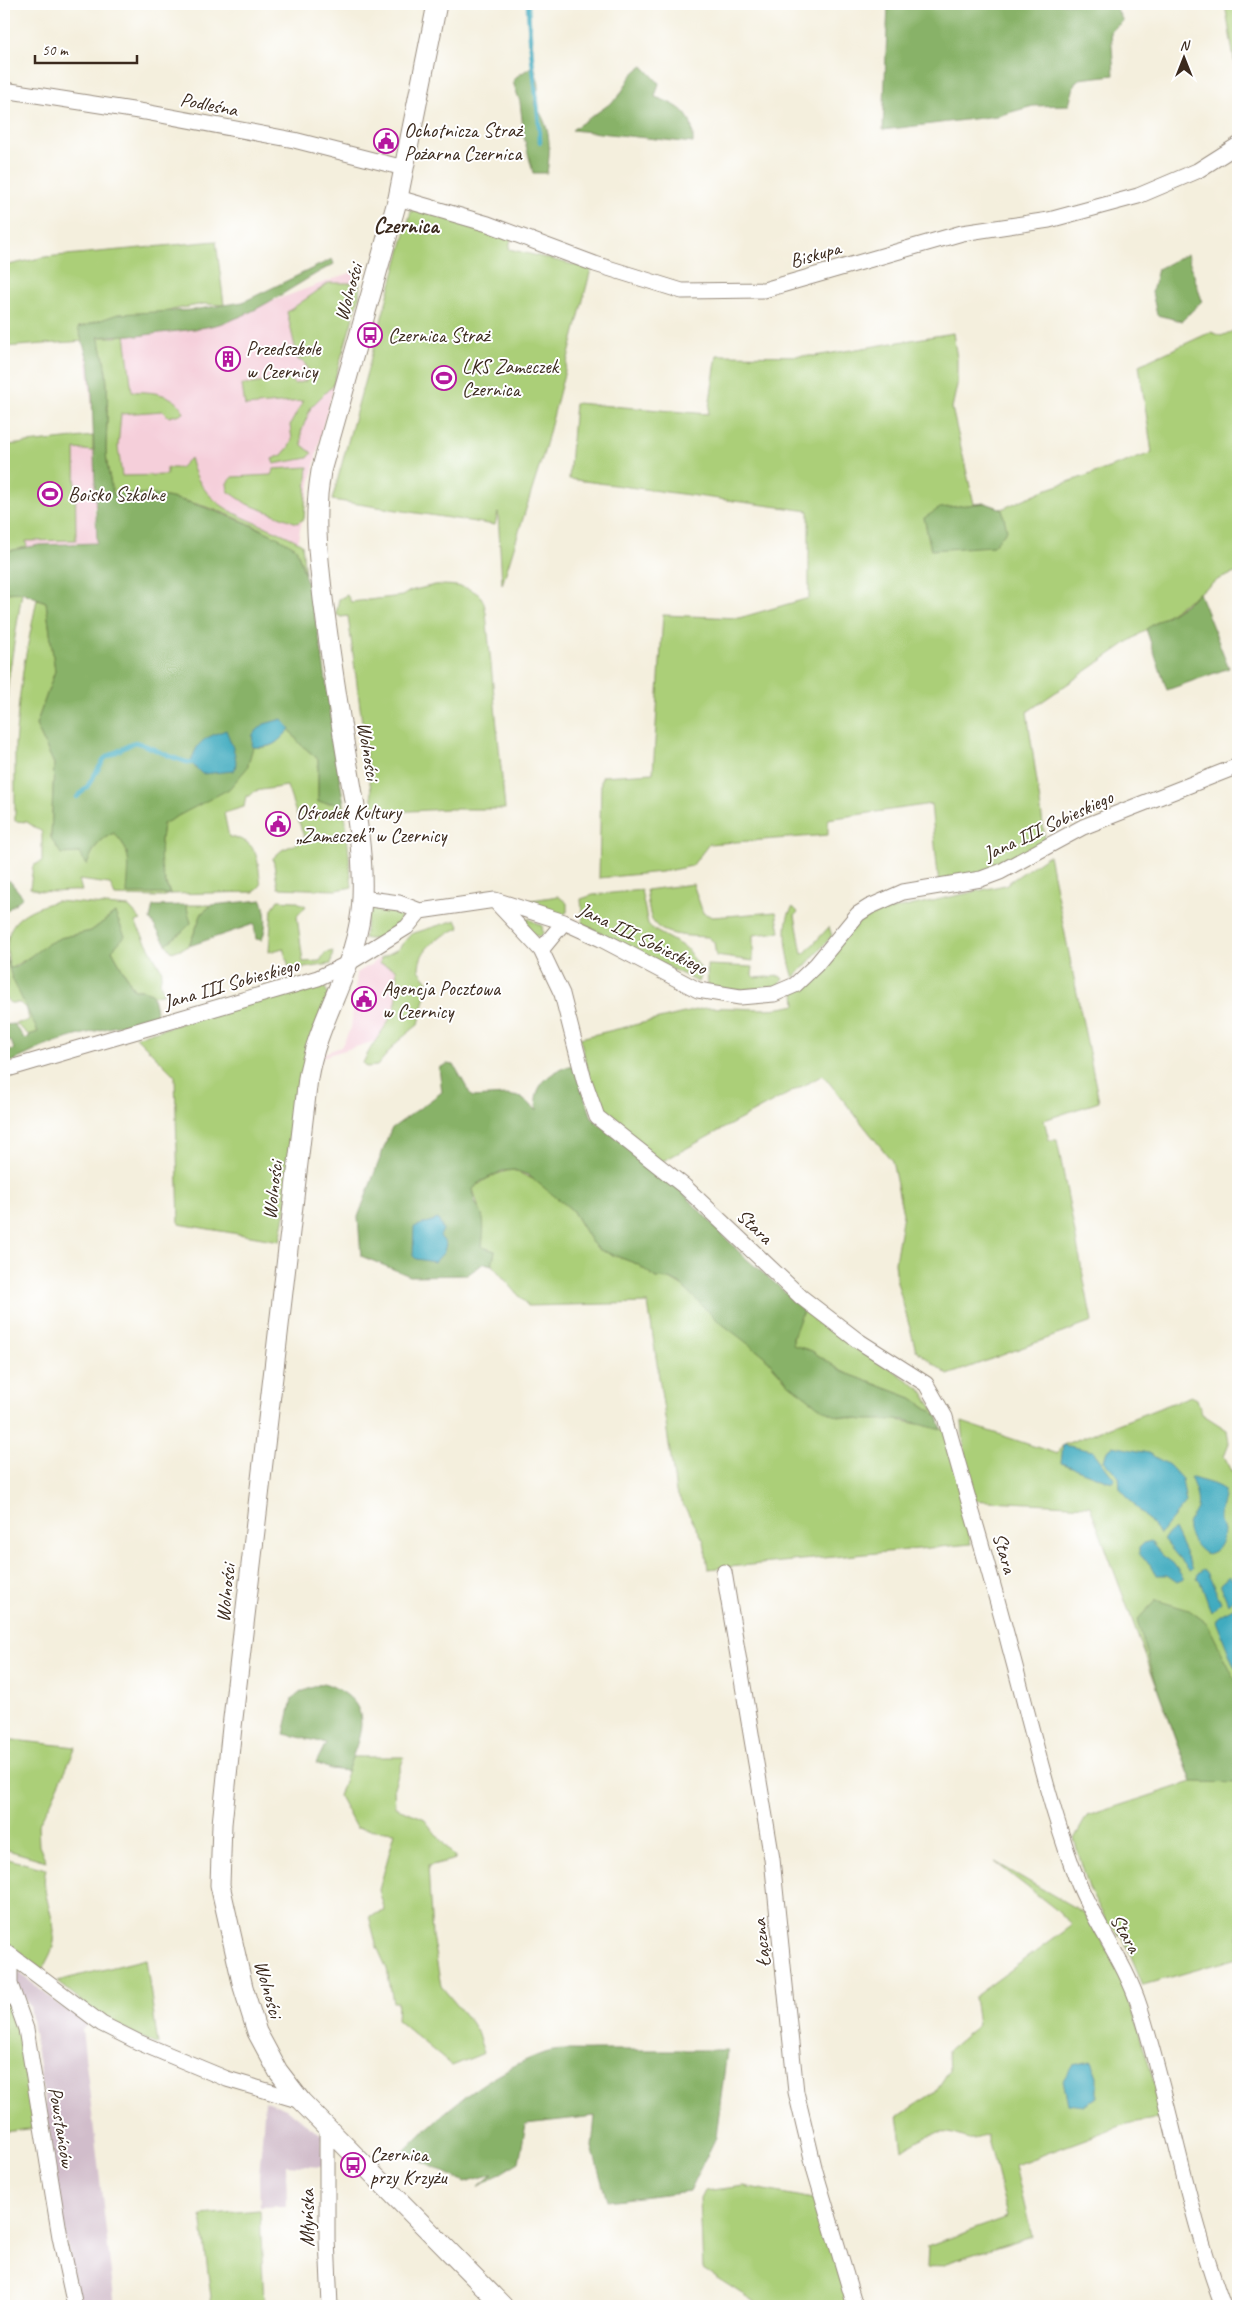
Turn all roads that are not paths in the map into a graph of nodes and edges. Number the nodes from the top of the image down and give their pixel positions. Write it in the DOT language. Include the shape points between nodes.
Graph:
graph roads {
  1 [pos="437,4"];
  2 [pos="4,90"];
  3 [pos="1238,145"];
  4 [pos="404,168"];
  5 [pos="398,198"];
  6 [pos="1238,766"];
  7 [pos="362,898"];
  8 [pos="495,900"];
  9 [pos="420,911"];
  10 [pos="564,922"];
  11 [pos="540,950"];
  12 [pos="349,963"];
  13 [pos="4,1070"];
  14 [pos="724,1572"];
  15 [pos="7,1953"];
  16 [pos="28,1970"];
  17 [pos="10,1984"];
  18 [pos="301,2101"];
  19 [pos="327,2130"];
  20 [pos="75,2306"];
  21 [pos="330,2306"];
  22 [pos="503,2306"];
  23 [pos="855,2306"];
  24 [pos="1223,2306"];
  1 -- 4 [label="street, Wolności"];
  2 -- 4 [label="street, Podleśna" via="141,111 294,140"];
  3 -- 5 [label="street, Biskupa" via="1197,171 1138,196 1049,220 962,233 764,290 682,291 594,264 488,224"];
  4 -- 5 [label="street, Wolności"];
  5 -- 7 [label="street, Wolności" via="328,446 316,502 315,533 325,612 358,823"];
  6 -- 10 [label="street, Jana III Sobieskiego" via="1083,827 1000,872 981,879 902,892 869,907 858,914 795,985 774,994 740,997 698,990"];
  7 -- 9 [label="street" via="399,903"];
  7 -- 12 [label="street, Wolności" via="359,928"];
  8 -- 9 [label="street, Jana III Sobieskiego"];
  8 -- 10 [label="street, Jana III Sobieskiego"];
  8 -- 11 [label="street, Stara"];
  9 -- 12 [label="street, Jana III Sobieskiego" via="407,927"];
  10 -- 11 [label="street"];
  11 -- 24 [label="street, Stara" via="562,994 597,1117 684,1186 801,1297 857,1340 926,1384 947,1424 1044,1777 1084,1897 1125,1971 1139,2006 1181,2169"];
  12 -- 13 [label="street, Jana III Sobieskiego" via="318,978"];
  12 -- 18 [label="street, Wolności" via="316,1039 308,1078 222,1824 220,1885 243,1987 257,2032 278,2071"];
  14 -- 23 [label="street, Łączna" via="772,1859 796,2092 815,2172"];
  15 -- 16 [label="street, Powstańców"];
  15 -- 17 [label="street, Powstańców"];
  16 -- 17 [label="street"];
  16 -- 18 [label="street, Powstańców" via="102,2024 138,2042 227,2079"];
  17 -- 20 [label="street, Powstańców" via="26,2029 60,2237"];
  18 -- 19 [label="street, Wolności"];
  19 -- 21 [label="street, Młyńska"];
  19 -- 22 [label="street, Wolności"];
}
